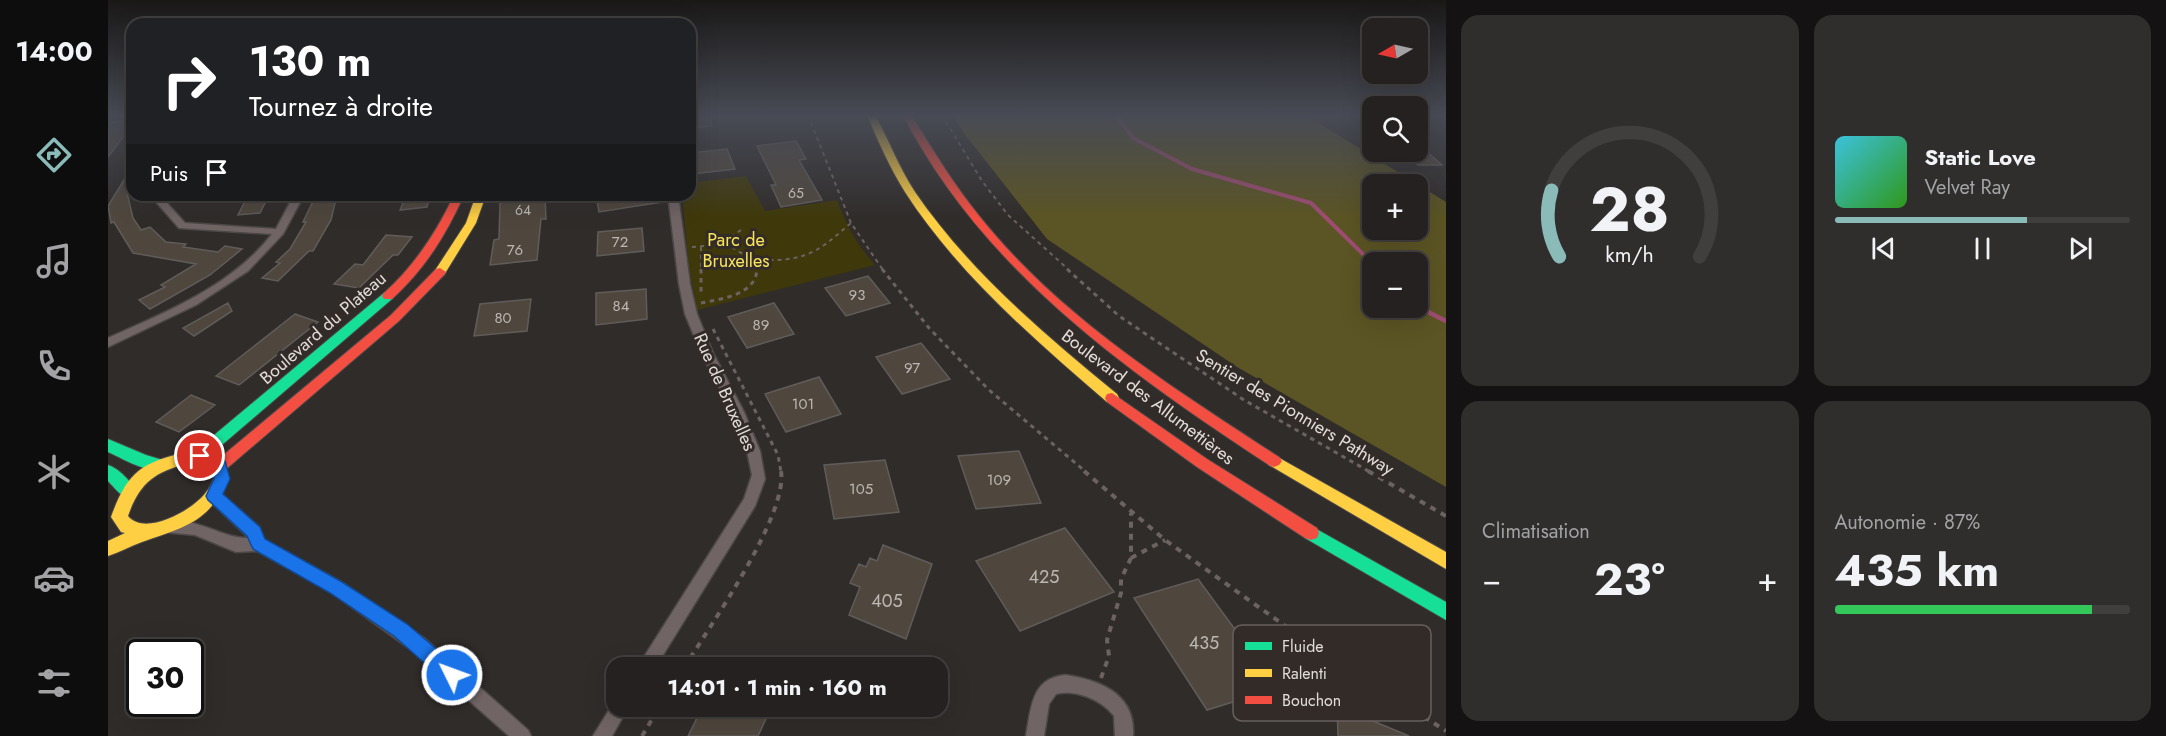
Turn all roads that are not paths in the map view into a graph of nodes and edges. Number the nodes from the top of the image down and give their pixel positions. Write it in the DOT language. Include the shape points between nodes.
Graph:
graph roads {
  1 [pos="887,149"];
  2 [pos="925,149"];
  3 [pos="162,201"];
  4 [pos="296,201"];
  5 [pos="457,201"];
  6 [pos="479,201"];
  7 [pos="674,201"];
  8 [pos="280,232"];
  9 [pos="108,343"];
  10 [pos="108,445"];
  11 [pos="179,459"];
  12 [pos="162,465"];
  13 [pos="220,466"];
  14 [pos="108,471"];
  15 [pos="128,491"];
  16 [pos="214,496"];
  17 [pos="119,509"];
  18 [pos="108,519"];
  19 [pos="166,528"];
  20 [pos="144,531"];
  21 [pos="259,544"];
  22 [pos="108,549"];
  23 [pos="1446,561"];
  24 [pos="1446,612"];
  25 [pos="652,657"];
  26 [pos="614,717"];
  27 [pos="522,736"];
  28 [pos="602,736"];
  29 [pos="1035,736"];
  30 [pos="1124,736"];
  1 -- 24 [label="main road, Boulevard des Allumettières" via="900,177 944,238 1006,305 1062,356 1227,479"];
  2 -- 23 [label="main road, Boulevard des Allumettières" via="970,216 1005,254 1096,335 1170,392 1255,449"];
  3 -- 8 [label="street" via="182,226"];
  4 -- 8 [label="street"];
  5 -- 11 [label="main road, Boulevard du Plateau" via="433,247 386,299 218,440"];
  6 -- 13 [label="main road" via="463,240 425,287"];
  7 -- 25 [label="street, Rue de Bruxelles" via="704,348 749,437 758,483"];
  8 -- 9 [label="street" via="253,260 218,286"];
  10 -- 12 [label="main road"];
  11 -- 12 [label="main road"];
  11 -- 13 [label="main road" via="208,458"];
  12 -- 15 [label="main road"];
  13 -- 16 [label="main road" via="222,479"];
  14 -- 15 [label="main road"];
  15 -- 17 [label="main road"];
  16 -- 19 [label="main road" via="194,515"];
  16 -- 21 [label="street" via="254,532"];
  17 -- 18 [label="main road"];
  17 -- 20 [label="main road" via="122,523"];
  19 -- 20 [label="main road"];
  19 -- 21 [label="street" via="196,529 236,545"];
  20 -- 22 [label="main road"];
  21 -- 27 [label="street" via="336,587 400,630"];
  26 -- 28 [label="street"];
  29 -- 30 [label="street" via="1043,698 1051,687 1071,683 1112,700 1125,720"];
}
